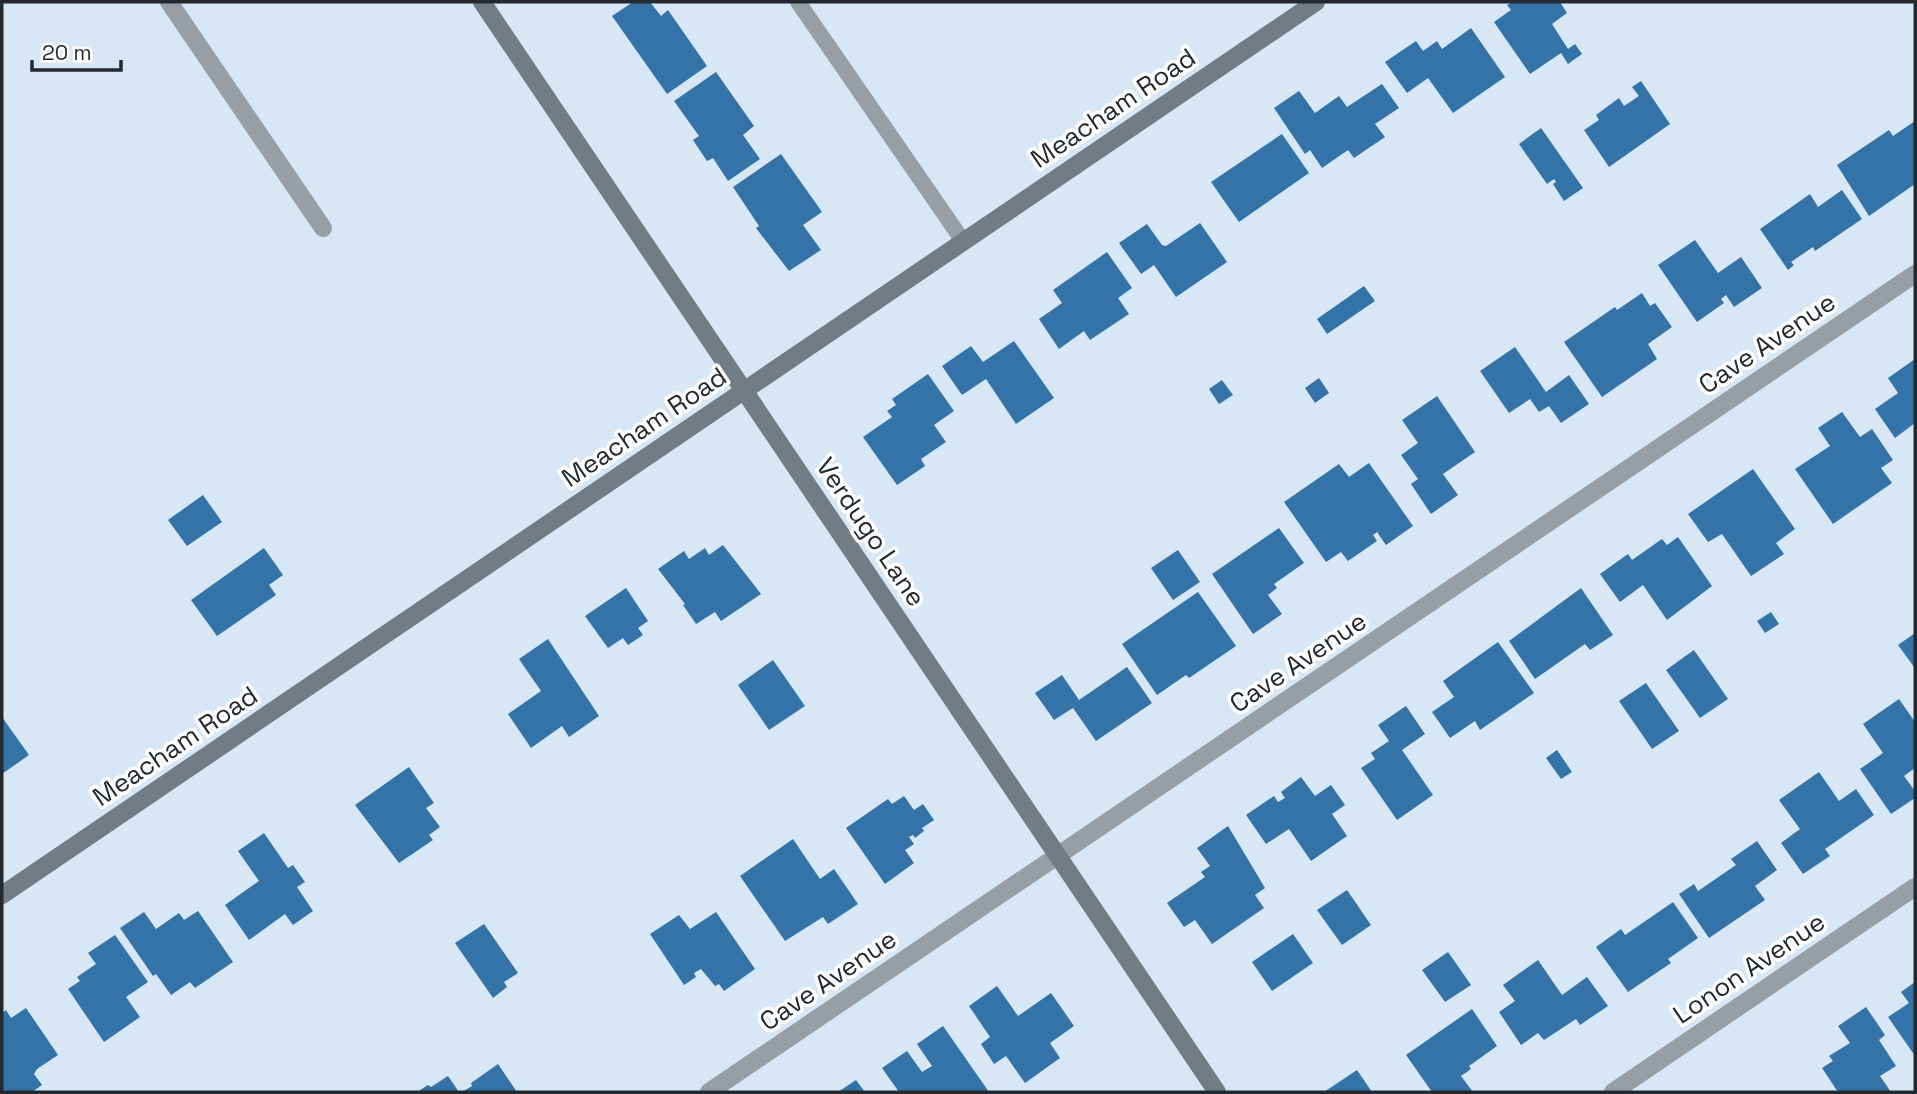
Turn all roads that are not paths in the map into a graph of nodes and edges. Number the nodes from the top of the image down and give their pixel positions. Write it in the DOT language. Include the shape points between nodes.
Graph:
graph roads {
  1 [pos="169,2"];
  2 [pos="482,2"];
  3 [pos="798,2"];
  4 [pos="1316,2"];
  5 [pos="324,228"];
  6 [pos="963,242"];
  7 [pos="1915,274"];
  8 [pos="744,391"];
  9 [pos="1058,857"];
  10 [pos="1915,887"];
  11 [pos="2,895"];
  12 [pos="709,1092"];
  13 [pos="1217,1092"];
  14 [pos="1613,1092"];
  1 -- 5 [label="street"];
  2 -- 8 [label="street, Verdugo Lane"];
  3 -- 6 [label="lane"];
  4 -- 6 [label="street, Meacham Road"];
  6 -- 8 [label="street, Meacham Road"];
  7 -- 9 [label="street, Cave Avenue"];
  8 -- 9 [label="street, Verdugo Lane"];
  8 -- 11 [label="street, Meacham Road"];
  9 -- 12 [label="street, Cave Avenue"];
  9 -- 13 [label="street, Verdugo Lane"];
  10 -- 14 [label="street, Lonon Avenue"];
}
